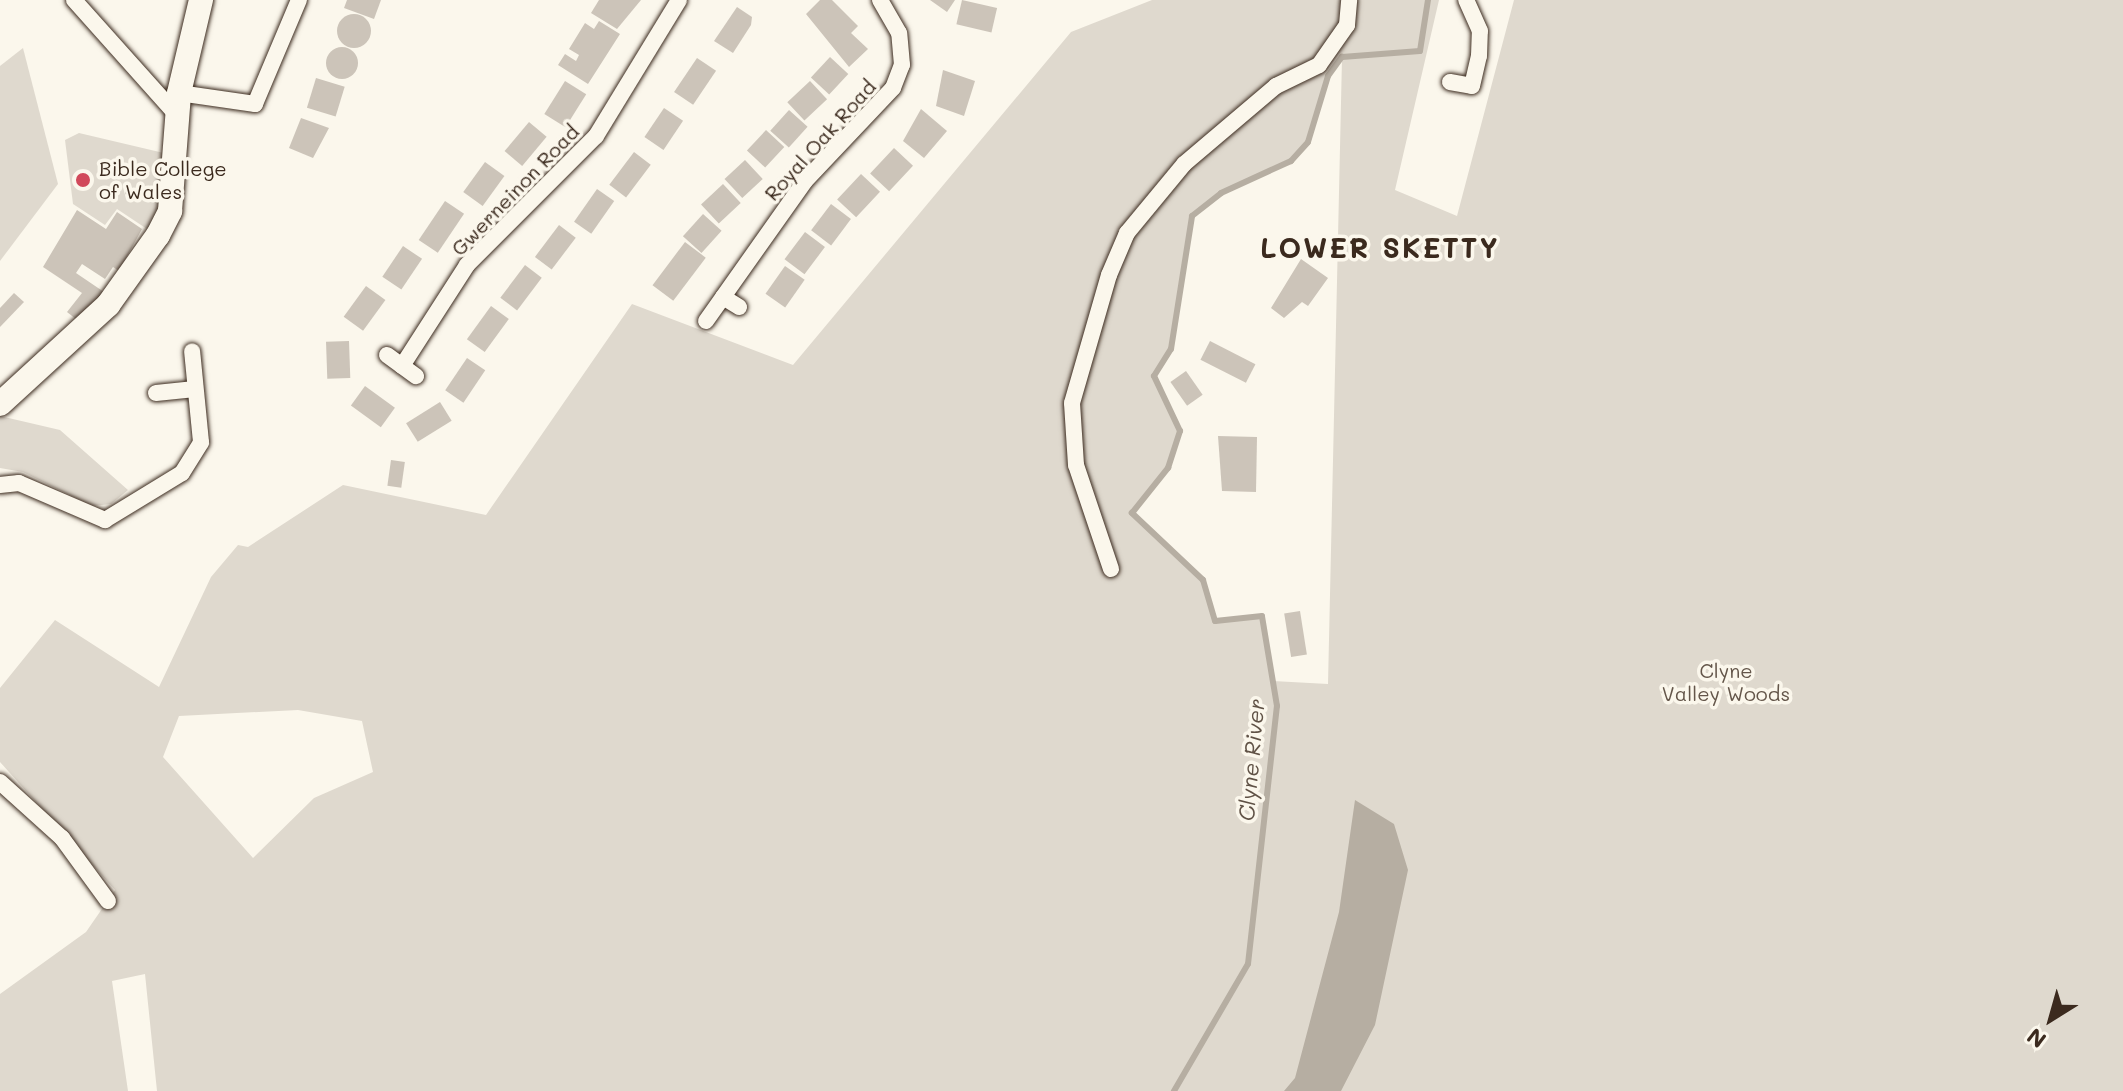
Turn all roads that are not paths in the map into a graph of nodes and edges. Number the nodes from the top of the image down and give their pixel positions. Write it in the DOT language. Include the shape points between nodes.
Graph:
graph roads {
  1 [pos="74,0"];
  2 [pos="201,0"];
  3 [pos="299,0"];
  4 [pos="679,0"];
  5 [pos="880,0"];
  6 [pos="1349,0"];
  7 [pos="1466,0"];
  8 [pos="1450,82"];
  9 [pos="178,104"];
  10 [pos="723,297"];
  11 [pos="739,307"];
  12 [pos="706,321"];
  13 [pos="192,351"];
  14 [pos="387,355"];
  15 [pos="195,389"];
  16 [pos="156,393"];
  17 [pos="0,404"];
  18 [pos="0,485"];
  19 [pos="1111,569"];
  20 [pos="0,782"];
  21 [pos="108,901"];
  1 -- 9 [label="street"];
  2 -- 9 [label="main road"];
  3 -- 9 [label="street" via="255,104"];
  4 -- 14 [label="street, Gwerneinon Road" via="596,136 467,265 409,371"];
  5 -- 10 [label="street, Royal Oak Road" via="899,33 902,65 893,88 805,181"];
  6 -- 19 [label="street" via="1347,25 1319,65 1276,86 1184,164 1127,233 1109,275 1072,403 1076,465"];
  7 -- 8 [label="street" via="1480,31 1479,56 1472,86"];
  9 -- 17 [label="main road" via="170,211 158,235 108,305"];
  10 -- 11 [label="street"];
  10 -- 12 [label="street, Royal Oak Road"];
  13 -- 15 [label="street"];
  15 -- 16 [label="street"];
  15 -- 18 [label="street" via="196,457 121,513 89,518 19,483"];
  20 -- 21 [label="street" via="62,838"];
}
